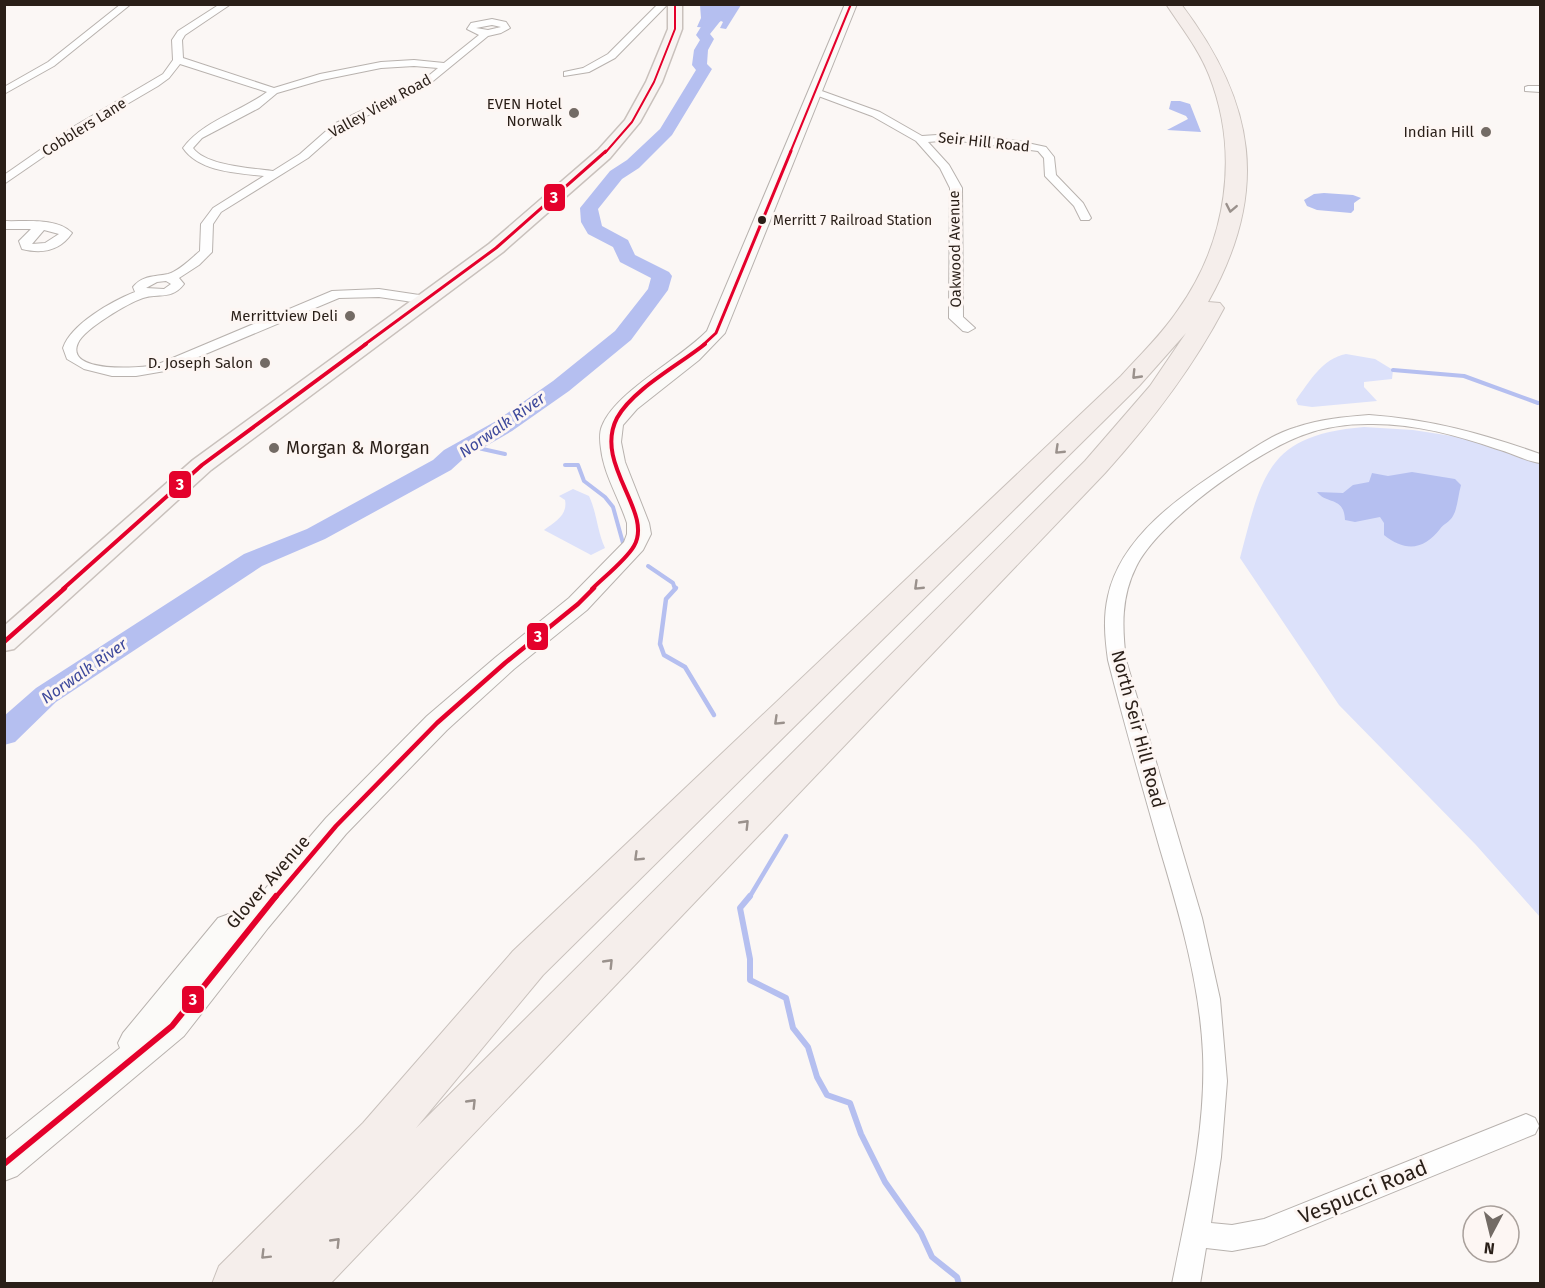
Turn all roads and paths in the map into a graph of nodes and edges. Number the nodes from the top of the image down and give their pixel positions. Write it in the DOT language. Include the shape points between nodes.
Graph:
graph roads {
  1 [pos="128,4"];
  2 [pos="227,4"];
  3 [pos="664,4"];
  4 [pos="675,4"];
  5 [pos="851,4"];
  6 [pos="1161,4"];
  7 [pos="1173,4"];
  8 [pos="1184,4"];
  9 [pos="1206,20"];
  10 [pos="486,33"];
  11 [pos="1216,35"];
  12 [pos="178,60"];
  13 [pos="201,68"];
  14 [pos="442,69"];
  15 [pos="567,74"];
  16 [pos="166,76"];
  17 [pos="1528,89"];
  18 [pos="1540,89"];
  19 [pos="4,91"];
  20 [pos="274,92"];
  21 [pos="816,92"];
  22 [pos="1226,93"];
  23 [pos="920,139"];
  24 [pos="274,174"];
  25 [pos="4,181"];
  26 [pos="1085,218"];
  27 [pos="4,225"];
  28 [pos="41,227"];
  29 [pos="426,300"];
  30 [pos="968,328"];
  31 [pos="1539,454"];
  32 [pos="4,642"];
  33 [pos="1526,1126"];
  34 [pos="4,1164"];
  35 [pos="1195,1234"];
  36 [pos="237,1284"];
  37 [pos="295,1284"];
  38 [pos="1186,1284"];
  1 -- 19 [label="street" via="51,64"];
  2 -- 12 [label="street" via="181,33 176,46"];
  3 -- 15 [label="street" via="644,19 633,36 606,62"];
  4 -- 29 [label="main road" via="675,29 656,77 624,132 541,211"];
  5 -- 21 [label="street, Glover Avenue"];
  6 -- 22 [label="highway" via="1198,47"];
  7 -- 22 [label="highway" via="1205,46"];
  37 -- 8 [label="highway, one-way" via="1063,501 1174,373 1232,267 1246,220 1252,178 1244,110 1225,58"];
  9 -- 11 [label="highway"];
  10 -- 14 [label="street, Valley View Road"];
  12 -- 13 [label="street"];
  12 -- 16 [label="street, Cobblers Lane"];
  13 -- 16 [label="street, Cobblers Lane"];
  13 -- 20 [label="street"];
  14 -- 20 [label="street" via="414,63 381,65 320,77"];
  14 -- 24 [label="street, Valley View Road" via="413,90 338,126 304,156"];
  16 -- 25 [label="street, Cobblers Lane" via="77,129"];
  17 -- 18 [label="street"];
  20 -- 24 [label="street" via="198,136 188,148 194,158 205,163"];
  21 -- 23 [label="street, Seir Hill Road" via="876,114"];
  21 -- 34 [label="street, Glover Avenue" via="716,333 695,355 631,403 613,424 612,454 635,512 639,534 635,545 578,604 437,723 309,857 172,1026"];
  22 -- 36 [label="highway, one-way" via="1237,165 1227,229 1196,301 1156,353 528,963 379,1138"];
  23 -- 26 [label="street, Seir Hill Road" via="952,137 1042,149 1049,157 1051,177"];
  23 -- 30 [label="street, Oakwood Avenue" via="945,167 956,188 956,318"];
  24 -- 29 [label="street, Valley View Road" via="212,215 205,235 206,252 172,279 177,286 152,295 142,293 73,337 69,344 74,359 107,372 139,372 171,364 337,294 379,293"];
  27 -- 28 [label="street"];
  29 -- 32 [label="main road" via="202,465"];
  31 -- 35 [label="street, North Seir Hill Road" via="1408,422 1340,421 1302,429 1268,445 1171,513 1145,539 1128,565 1113,628 1117,660 1189,910 1213,1034 1215,1080 1208,1168"];
  33 -- 35 [label="street, Vespucci Road" via="1264,1232 1232,1238"];
  35 -- 38 [label="street, North Seir Hill Road"];
}
